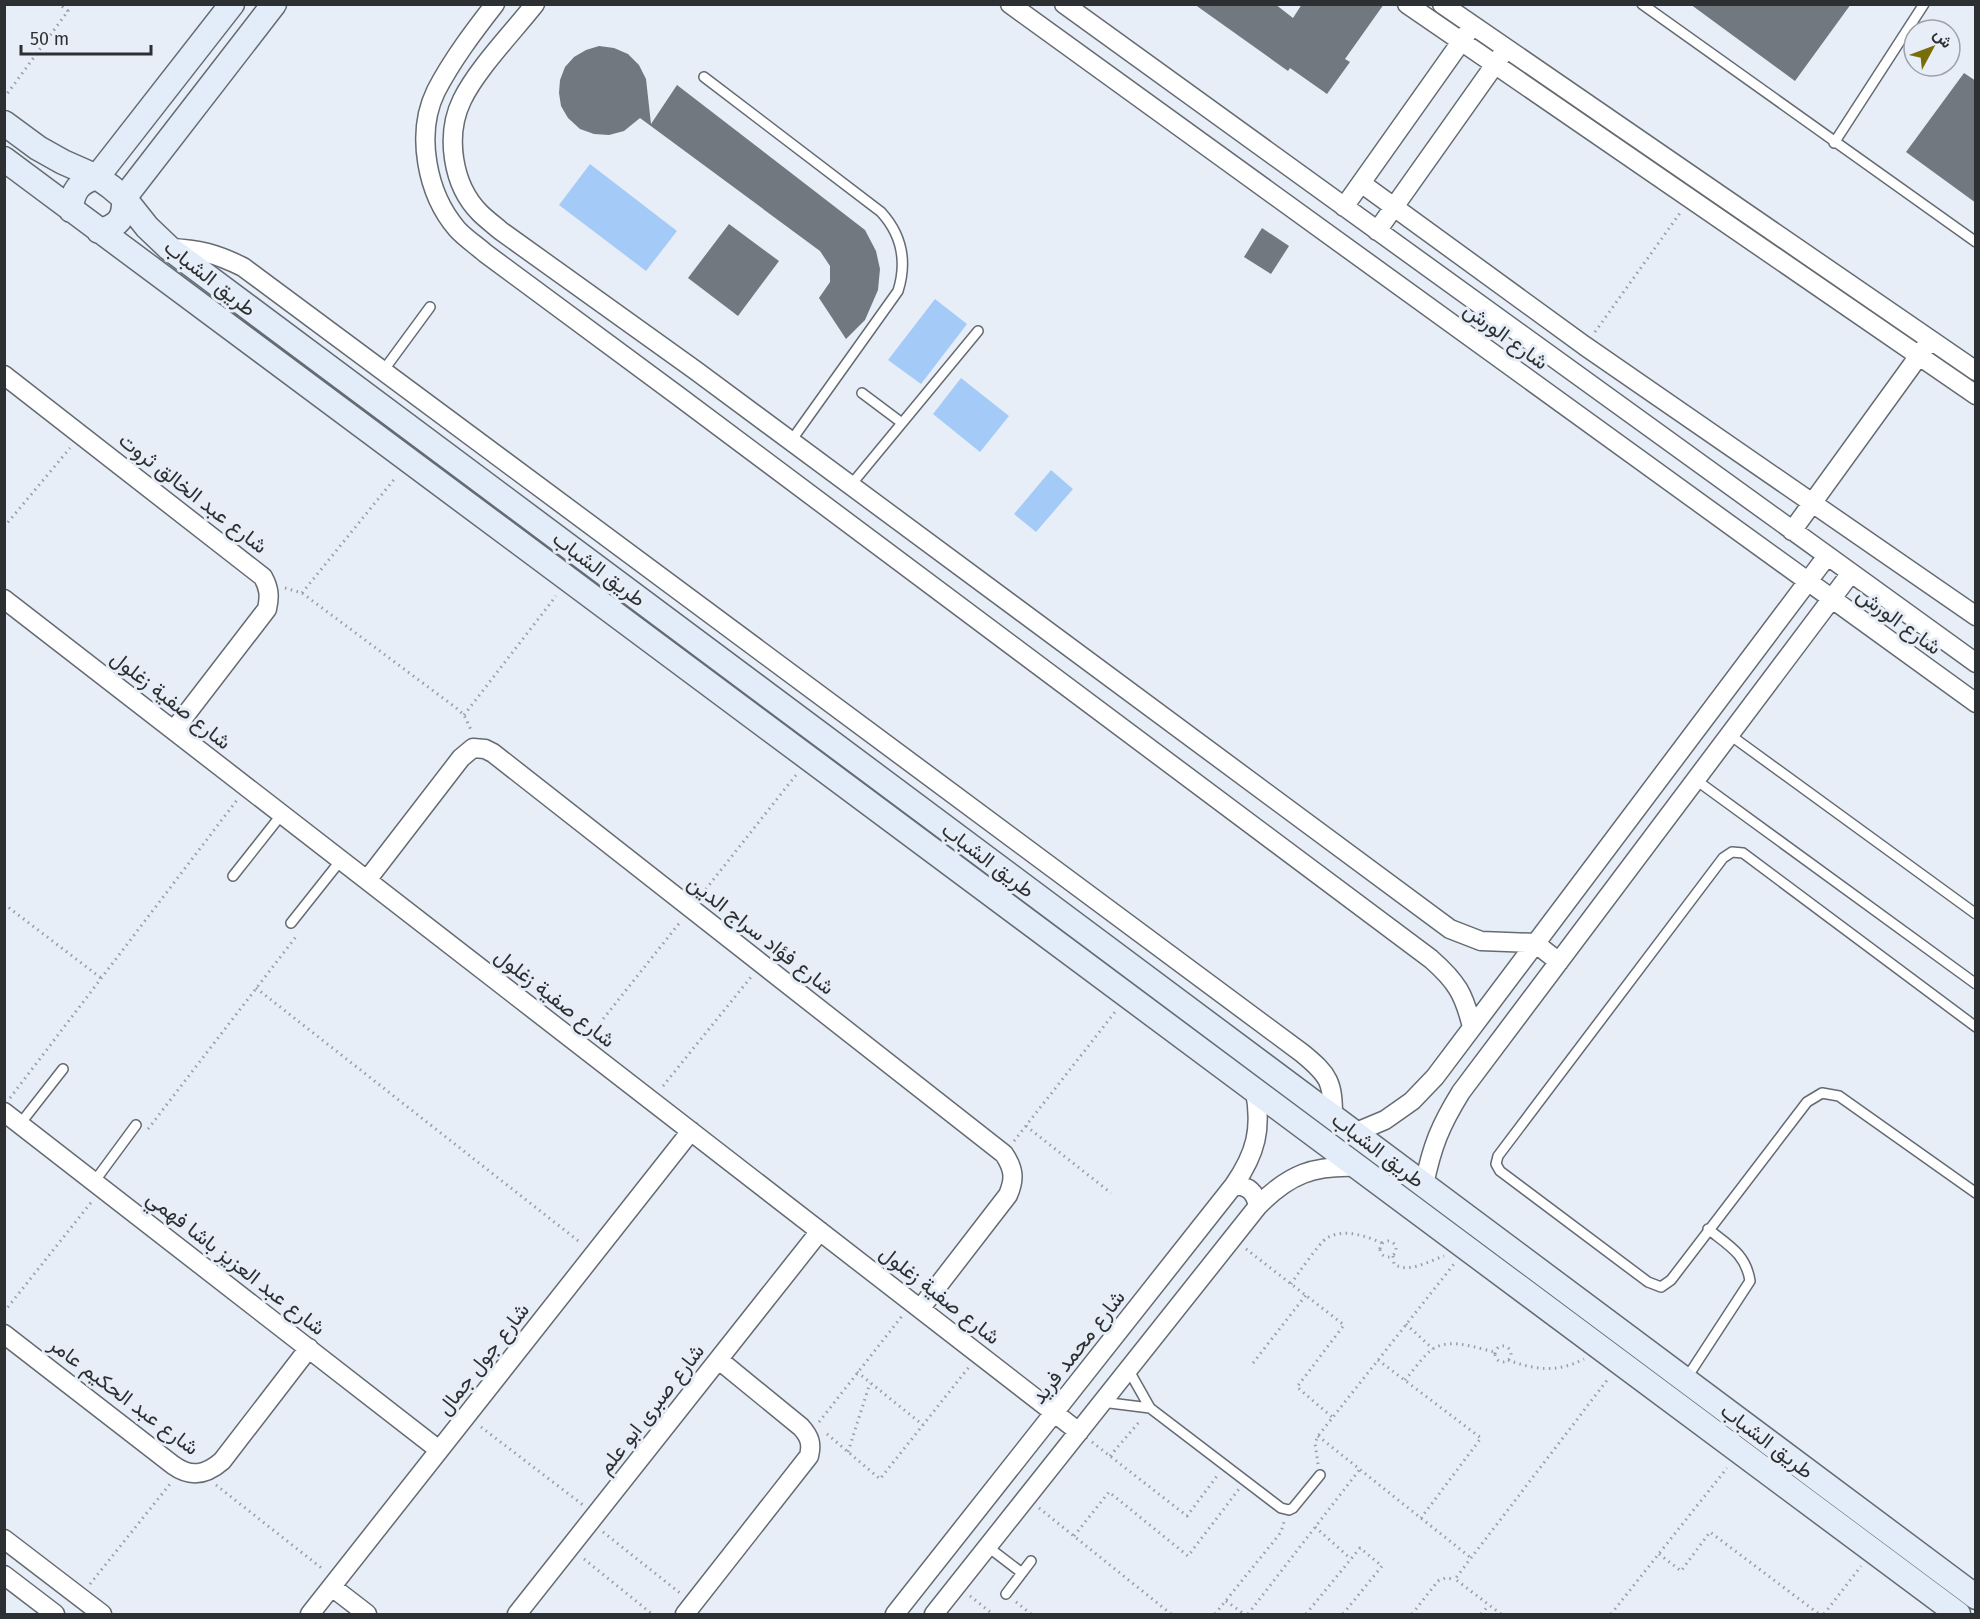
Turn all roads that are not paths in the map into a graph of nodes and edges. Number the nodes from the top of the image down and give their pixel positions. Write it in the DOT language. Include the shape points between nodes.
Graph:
graph roads {
  1 [pos="232,4"];
  2 [pos="274,4"];
  3 [pos="495,4"];
  4 [pos="535,4"];
  5 [pos="1010,4"];
  6 [pos="1064,4"];
  7 [pos="1407,4"];
  8 [pos="1442,4"];
  9 [pos="1642,4"];
  10 [pos="1924,4"];
  11 [pos="1472,26"];
  12 [pos="1460,42"];
  13 [pos="1506,49"];
  14 [pos="1494,66"];
  15 [pos="704,77"];
  16 [pos="4,123"];
  17 [pos="1834,143"];
  18 [pos="4,159"];
  19 [pos="97,177"];
  20 [pos="1361,183"];
  21 [pos="124,198"];
  22 [pos="1344,207"];
  23 [pos="1394,207"];
  24 [pos="71,210"];
  25 [pos="99,231"];
  26 [pos="1377,231"];
  27 [pos="1976,242"];
  28 [pos="169,249"];
  29 [pos="430,307"];
  30 [pos="978,331"];
  31 [pos="1931,340"];
  32 [pos="1919,356"];
  33 [pos="695,370"];
  34 [pos="383,371"];
  35 [pos="1976,371"];
  36 [pos="4,375"];
  37 [pos="862,393"];
  38 [pos="677,394"];
  39 [pos="1976,395"];
  40 [pos="903,423"];
  41 [pos="790,441"];
  42 [pos="850,486"];
  43 [pos="1813,502"];
  44 [pos="1792,531"];
  45 [pos="1827,556"];
  46 [pos="952,562"];
  47 [pos="1851,573"];
  48 [pos="1807,582"];
  49 [pos="934,586"];
  50 [pos="4,599"];
  51 [pos="1832,599"];
  52 [pos="1976,616"];
  53 [pos="1071,650"];
  54 [pos="1976,663"];
  55 [pos="1052,674"];
  56 [pos="1976,703"];
  57 [pos="174,730"];
  58 [pos="1730,735"];
  59 [pos="1696,780"];
  60 [pos="282,814"];
  61 [pos="341,860"];
  62 [pos="232,876"];
  63 [pos="367,880"];
  64 [pos="1976,914"];
  65 [pos="291,923"];
  66 [pos="1535,943"];
  67 [pos="1559,962"];
  68 [pos="1976,984"];
  69 [pos="1472,1027"];
  70 [pos="1976,1027"];
  71 [pos="63,1069"];
  72 [pos="1255,1091"];
  73 [pos="4,1112"];
  74 [pos="1333,1117"];
  75 [pos="20,1124"];
  76 [pos="136,1125"];
  77 [pos="691,1131"];
  78 [pos="1354,1133"];
  79 [pos="1358,1167"];
  80 [pos="99,1185"];
  81 [pos="1234,1185"];
  82 [pos="1424,1185"];
  83 [pos="1976,1192"];
  84 [pos="1258,1206"];
  85 [pos="1708,1229"];
  86 [pos="820,1231"];
  87 [pos="916,1306"];
  88 [pos="4,1334"];
  89 [pos="309,1348"];
  90 [pos="719,1360"];
  91 [pos="1128,1369"];
  92 [pos="1685,1380"];
  93 [pos="1102,1402"];
  94 [pos="1150,1408"];
  95 [pos="1055,1413"];
  96 [pos="1079,1431"];
  97 [pos="439,1450"];
  98 [pos="1320,1475"];
  99 [pos="4,1539"];
  100 [pos="988,1547"];
  101 [pos="1031,1561"];
  102 [pos="1022,1573"];
  103 [pos="4,1575"];
  104 [pos="334,1584"];
  105 [pos="1006,1594"];
  106 [pos="1976,1597"];
  107 [pos="689,1609"];
  108 [pos="55,1614"];
  109 [pos="102,1614"];
  110 [pos="310,1614"];
  111 [pos="367,1614"];
  112 [pos="518,1614"];
  113 [pos="895,1614"];
  114 [pos="934,1614"];
  115 [pos="1958,1614"];
  1 -- 19 [label="street"];
  2 -- 21 [label="street"];
  3 -- 38 [label="street" via="435,93 426,137 427,164 437,199 457,229 485,253"];
  4 -- 33 [label="street" via="462,101 454,129 454,159 462,187 479,212 501,231"];
  5 -- 48 [label="street, شارع الورش"];
  6 -- 22 [label="street, شارع الورش"];
  7 -- 12 [label="street"];
  8 -- 11 [label="street"];
  9 -- 17 [label="lane"];
  10 -- 17 [label="lane"];
  11 -- 12 [label="street"];
  11 -- 13 [label="street"];
  12 -- 14 [label="street"];
  12 -- 20 [label="street"];
  13 -- 14 [label="street"];
  13 -- 31 [label="street"];
  14 -- 23 [label="street"];
  14 -- 32 [label="street"];
  15 -- 41 [label="lane" via="881,212 894,228 902,250 902,278 897,291"];
  16 -- 19 [label="street, طريق الشباب" via="38,148"];
  17 -- 27 [label="lane"];
  18 -- 24 [label="street, طريق الشباب"];
  19 -- 21 [label="street, طريق الشباب"];
  19 -- 24 [label="street" via="77,188"];
  20 -- 22 [label="street"];
  20 -- 23 [label="street"];
  21 -- 25 [label="street" via="119,221"];
  21 -- 28 [label="street, طريق الشباب"];
  22 -- 26 [label="street, شارع الورش"];
  23 -- 26 [label="street"];
  23 -- 43 [label="street" via="1585,346"];
  24 -- 25 [label="street, طريق الشباب"];
  25 -- 72 [label="street, طريق الشباب"];
  26 -- 44 [label="street, شارع الورش"];
  28 -- 34 [label="street" via="195,249 220,255 243,267"];
  28 -- 74 [label="street, طريق الشباب"];
  29 -- 34 [label="lane"];
  30 -- 40 [label="lane"];
  31 -- 32 [label="street"];
  31 -- 35 [label="street"];
  32 -- 39 [label="street"];
  32 -- 43 [label="street"];
  33 -- 38 [label="street"];
  33 -- 41 [label="street"];
  34 -- 74 [label="street" via="1302,1053 1322,1069 1333,1092"];
  36 -- 57 [label="street, شارع عبد الخالق ثروت" via="254,568 269,588 267,609"];
  37 -- 40 [label="lane"];
  38 -- 49 [label="street"];
  40 -- 42 [label="lane"];
  41 -- 42 [label="street"];
  42 -- 46 [label="street"];
  43 -- 44 [label="street"];
  43 -- 52 [label="street"];
  44 -- 45 [label="street, شارع الورش"];
  45 -- 47 [label="street, شارع الورش"];
  45 -- 48 [label="street"];
  46 -- 49 [label="street"];
  46 -- 53 [label="street"];
  47 -- 51 [label="street"];
  47 -- 54 [label="street, شارع الورش"];
  48 -- 51 [label="street, شارع الورش"];
  48 -- 66 [label="street"];
  49 -- 55 [label="street"];
  50 -- 57 [label="street, شارع صفية زغلول"];
  51 -- 56 [label="street, شارع الورش"];
  51 -- 58 [label="street"];
  53 -- 55 [label="street"];
  53 -- 66 [label="street" via="1450,929 1481,941"];
  55 -- 69 [label="street" via="1431,959 1451,977 1465,1001"];
  57 -- 60 [label="street, شارع صفية زغلول"];
  58 -- 59 [label="street"];
  58 -- 64 [label="lane"];
  59 -- 67 [label="street"];
  59 -- 68 [label="lane"];
  60 -- 61 [label="street, شارع صفية زغلول"];
  60 -- 62 [label="lane"];
  61 -- 63 [label="street, شارع صفية زغلول"];
  61 -- 65 [label="lane"];
  63 -- 77 [label="street, شارع صفية زغلول"];
  63 -- 87 [label="street, شارع فؤاد سراج الدين" via="461,758 473,748 493,753 1004,1154 1012,1167 1014,1182 1008,1195"];
  66 -- 67 [label="street"];
  66 -- 69 [label="street"];
  67 -- 82 [label="street" via="1443,1121"];
  69 -- 78 [label="street" via="1412,1101 1385,1120"];
  70 -- 85 [label="lane" via="1743,853 1732,852 1723,858 1498,1156 1496,1164 1500,1171 1648,1282 1661,1287 1671,1280"];
  71 -- 75 [label="lane"];
  72 -- 79 [label="street, طريق الشباب"];
  72 -- 81 [label="street, شارع محمد فريد" via="1258,1131 1254,1150"];
  73 -- 75 [label="street, شارع عبد العزيز باشا فهمي"];
  74 -- 78 [label="street, طريق الشباب"];
  75 -- 80 [label="street, شارع عبد العزيز باشا فهمي"];
  76 -- 80 [label="lane"];
  77 -- 86 [label="street, شارع صفية زغلول"];
  77 -- 97 [label="street, شارع جول جمال"];
  78 -- 82 [label="street, طريق الشباب"];
  79 -- 84 [label="street" via="1335,1166 1292,1178"];
  79 -- 115 [label="street, طريق الشباب"];
  80 -- 89 [label="street, شارع عبد العزيز باشا فهمي"];
  81 -- 84 [label="street" via="1251,1190"];
  81 -- 95 [label="street, شارع محمد فريد"];
  82 -- 92 [label="street, طريق الشباب"];
  83 -- 85 [label="lane" via="1839,1096 1822,1093 1807,1102"];
  84 -- 91 [label="street"];
  85 -- 92 [label="lane" via="1739,1255 1748,1267 1750,1281"];
  86 -- 87 [label="street, شارع صفية زغلول"];
  86 -- 90 [label="street, شارع صبرى ابو علم"];
  87 -- 95 [label="street, شارع صفية زغلول"];
  88 -- 89 [label="street, شارع عبد الحكيم عامر" via="181,1471 191,1474 202,1474 222,1461"];
  89 -- 97 [label="street, شارع عبد العزيز باشا فهمي"];
  90 -- 107 [label="street" via="812,1430 811,1446 809,1456"];
  90 -- 112 [label="street, شارع صبرى ابو علم"];
  91 -- 93 [label="street"];
  91 -- 94 [label="lane"];
  92 -- 106 [label="street, طريق الشباب"];
  93 -- 94 [label="lane"];
  93 -- 96 [label="street"];
  94 -- 98 [label="lane" via="1285,1510 1293,1508"];
  95 -- 96 [label="street, شارع صفية زغلول"];
  95 -- 113 [label="street, شارع محمد فريد"];
  96 -- 100 [label="street"];
  97 -- 104 [label="street, شارع جول جمال"];
  99 -- 109 [label="street"];
  100 -- 102 [label="lane"];
  100 -- 114 [label="street"];
  101 -- 102 [label="lane"];
  102 -- 105 [label="lane"];
  103 -- 108 [label="street"];
  104 -- 110 [label="street, شارع جول جمال"];
  104 -- 111 [label="street"];
}
